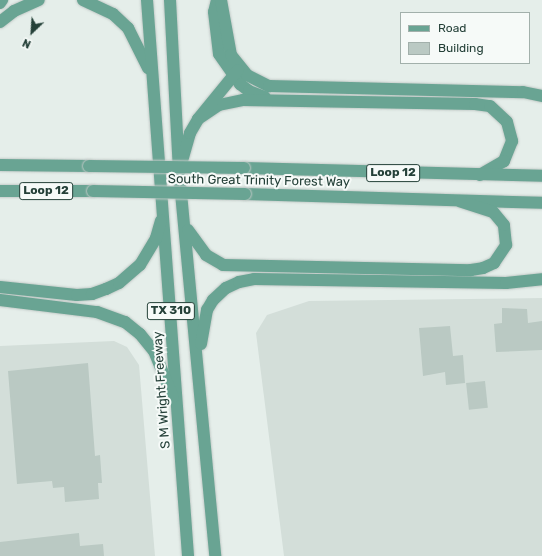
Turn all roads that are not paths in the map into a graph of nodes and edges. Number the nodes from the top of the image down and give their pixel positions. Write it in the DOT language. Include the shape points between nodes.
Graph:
graph roads {
  1 [pos="2,0"];
  2 [pos="39,0"];
  3 [pos="83,0"];
  4 [pos="147,0"];
  5 [pos="170,0"];
  6 [pos="217,0"];
  7 [pos="221,0"];
  8 [pos="0,3"];
  9 [pos="0,22"];
  10 [pos="236,72"];
  11 [pos="152,79"];
  12 [pos="542,96"];
  13 [pos="270,99"];
  14 [pos="198,119"];
  15 [pos="0,165"];
  16 [pos="180,172"];
  17 [pos="480,175"];
  18 [pos="542,176"];
  19 [pos="0,191"];
  20 [pos="460,201"];
  21 [pos="542,203"];
  22 [pos="163,214"];
  23 [pos="186,225"];
  24 [pos="542,279"];
  25 [pos="0,287"];
  26 [pos="0,300"];
  27 [pos="198,361"];
  28 [pos="178,409"];
  29 [pos="188,556"];
  30 [pos="215,556"];
  1 -- 8 [label="main road"];
  2 -- 9 [label="main road" via="14,11"];
  3 -- 11 [label="main road" via="113,14 128,28"];
  4 -- 11 [label="main road, TX 310"];
  5 -- 16 [label="main road, TX 310"];
  6 -- 10 [label="main road" via="214,12 219,54"];
  7 -- 10 [label="main road" via="227,40"];
  10 -- 12 [label="main road" via="281,88 523,92"];
  10 -- 13 [label="main road" via="249,91"];
  10 -- 14 [label="main road"];
  11 -- 22 [label="main road, S M Wright Freeway / TX 310"];
  13 -- 14 [label="main road" via="219,105"];
  13 -- 17 [label="main road" via="490,106 507,122 512,141 504,161"];
  14 -- 16 [label="main road" via="190,133"];
  15 -- 17 [label="main road, South Great Trinity Forest Way / Loop 12, bridge" via="244,168"];
  16 -- 23 [label="main road, TX 310"];
  17 -- 18 [label="main road, South Great Trinity Forest Way / Loop 12"];
  19 -- 20 [label="main road, South Great Trinity Forest Way / Loop 12, bridge" via="245,194"];
  20 -- 21 [label="main road, South Great Trinity Forest Way / Loop 12"];
  20 -- 23 [label="main road" via="493,212 504,225 506,245 494,263 483,268 471,270 223,265 198,248"];
  22 -- 25 [label="main road" via="156,238 140,265 118,283 106,289 92,294 77,295"];
  22 -- 28 [label="main road, S M Wright Freeway / TX 310"];
  23 -- 27 [label="main road, TX 310"];
  24 -- 27 [label="main road" via="506,283 254,279 239,282 226,288 207,310"];
  26 -- 28 [label="main road" via="97,312 125,322 140,334 154,351"];
  27 -- 30 [label="main road, TX 310"];
  28 -- 29 [label="main road, S M Wright Freeway / TX 310"];
}
